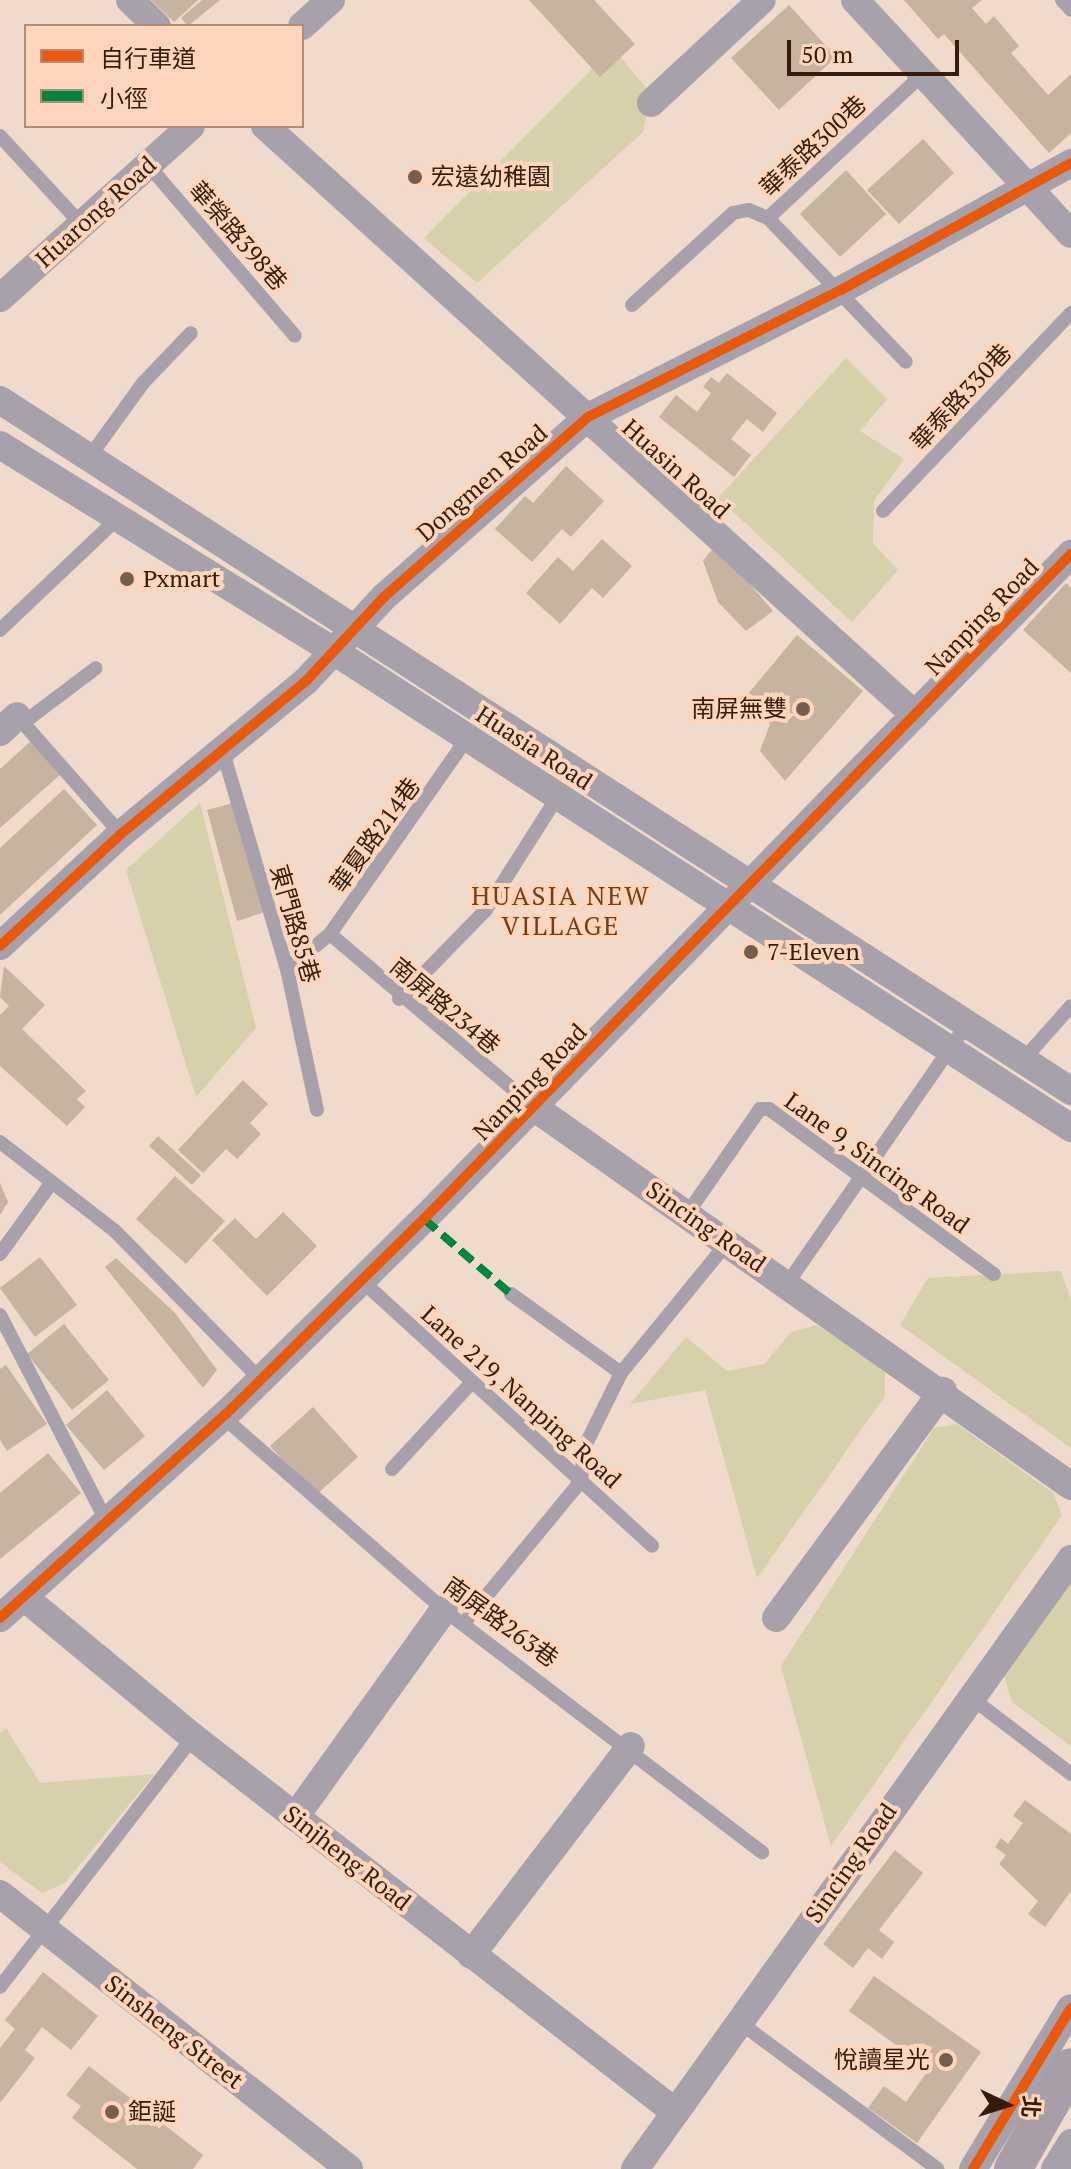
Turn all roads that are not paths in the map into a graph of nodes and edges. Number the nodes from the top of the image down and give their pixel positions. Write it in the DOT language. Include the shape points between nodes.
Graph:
graph roads {
  1 [pos="331,0"];
  2 [pos="762,0"];
  3 [pos="855,0"];
  4 [pos="1062,0"];
  5 [pos="134,1"];
  6 [pos="1071,10"];
  7 [pos="155,24"];
  8 [pos="304,24"];
  9 [pos="924,73"];
  10 [pos="651,103"];
  11 [pos="189,128"];
  12 [pos="267,128"];
  13 [pos="0,136"];
  14 [pos="1071,163"];
  15 [pos="148,165"];
  16 [pos="1031,187"];
  17 [pos="768,218"];
  18 [pos="82,225"];
  19 [pos="1071,234"];
  20 [pos="841,290"];
  21 [pos="0,298"];
  22 [pos="632,305"];
  23 [pos="1071,313"];
  24 [pos="191,333"];
  25 [pos="295,336"];
  26 [pos="906,362"];
  27 [pos="0,400"];
  28 [pos="588,417"];
  29 [pos="0,445"];
  30 [pos="88,460"];
  31 [pos="883,511"];
  32 [pos="116,520"];
  33 [pos="1069,561"];
  34 [pos="0,630"];
  35 [pos="344,641"];
  36 [pos="96,668"];
  37 [pos="484,715"];
  38 [pos="915,715"];
  39 [pos="13,724"];
  40 [pos="467,739"];
  41 [pos="223,752"];
  42 [pos="571,773"];
  43 [pos="557,797"];
  44 [pos="121,834"];
  45 [pos="746,882"];
  46 [pos="725,904"];
  47 [pos="330,934"];
  48 [pos="0,946"];
  49 [pos="287,969"];
  50 [pos="399,999"];
  51 [pos="1071,1006"];
  52 [pos="967,1024"];
  53 [pos="951,1049"];
  54 [pos="1023,1060"];
  55 [pos="1071,1091"];
  56 [pos="535,1108"];
  57 [pos="317,1110"];
  58 [pos="1071,1128"];
  59 [pos="0,1142"];
  60 [pos="862,1183"];
  61 [pos="50,1185"];
  62 [pos="687,1214"];
  63 [pos="728,1242"];
  64 [pos="0,1254"];
  65 [pos="994,1274"];
  66 [pos="361,1280"];
  67 [pos="787,1284"];
  68 [pos="511,1294"];
  69 [pos="0,1315"];
  70 [pos="621,1373"];
  71 [pos="261,1380"];
  72 [pos="472,1382"];
  73 [pos="943,1391"];
  74 [pos="223,1417"];
  75 [pos="392,1469"];
  76 [pos="581,1481"];
  77 [pos="1071,1486"];
  78 [pos="107,1522"];
  79 [pos="652,1546"];
  80 [pos="1071,1559"];
  81 [pos="7,1610"];
  82 [pos="454,1617"];
  83 [pos="776,1618"];
  84 [pos="969,1697"];
  85 [pos="193,1737"];
  86 [pos="631,1746"];
  87 [pos="1071,1774"];
  88 [pos="295,1817"];
  89 [pos="762,1852"];
  90 [pos="0,1894"];
  91 [pos="45,1930"];
  92 [pos="471,1955"];
  93 [pos="0,1987"];
  94 [pos="1071,2008"];
  95 [pos="739,2022"];
  96 [pos="1071,2067"];
  97 [pos="675,2112"];
  98 [pos="1071,2143"];
  99 [pos="349,2169"];
  100 [pos="635,2169"];
  101 [pos="938,2169"];
  102 [pos="973,2169"];
  103 [pos="1013,2169"];
  104 [pos="1055,2169"];
  1 -- 8 [label="street"];
  2 -- 10 [label="street"];
  3 -- 9 [label="street"];
  4 -- 6 [label="lane"];
  5 -- 7 [label="street"];
  9 -- 16 [label="street"];
  9 -- 17 [label="lane, 華泰路300巷"];
  11 -- 15 [label="street, Huarong Road"];
  12 -- 28 [label="street, Huasin Road"];
  13 -- 18 [label="lane"];
  14 -- 16 [label="street, Dongmen Road"];
  15 -- 18 [label="street, Huarong Road"];
  15 -- 25 [label="lane, 華榮路398巷"];
  16 -- 19 [label="street"];
  16 -- 20 [label="street, Dongmen Road"];
  17 -- 20 [label="lane"];
  17 -- 22 [label="lane" via="733,213"];
  18 -- 21 [label="street, Huarong Road"];
  20 -- 26 [label="lane"];
  20 -- 28 [label="street, Dongmen Road"];
  23 -- 31 [label="lane, 華泰路330巷"];
  24 -- 30 [label="lane" via="143,383"];
  27 -- 30 [label="street, Huasia Road"];
  28 -- 35 [label="street, Dongmen Road"];
  28 -- 38 [label="street, Huasin Road"];
  29 -- 32 [label="street, Huasia Road"];
  30 -- 35 [label="street, Huasia Road"];
  32 -- 34 [label="lane"];
  32 -- 35 [label="street, Huasia Road"];
  33 -- 38 [label="street, Nanping Road"];
  35 -- 37 [label="street, Huasia Road"];
  35 -- 40 [label="street, Huasia Road"];
  35 -- 41 [label="street, Dongmen Road"];
  36 -- 39 [label="lane"];
  37 -- 40 [label="lane, 華夏路214巷"];
  37 -- 42 [label="street, Huasia Road"];
  38 -- 45 [label="street, Nanping Road"];
  39 -- 44 [label="lane"];
  40 -- 43 [label="street, Huasia Road"];
  40 -- 47 [label="lane, 華夏路214巷"];
  41 -- 44 [label="street, Dongmen Road"];
  41 -- 49 [label="lane, 東門路85巷"];
  42 -- 43 [label="lane"];
  42 -- 45 [label="street, Huasia Road"];
  43 -- 46 [label="street, Huasia Road"];
  43 -- 50 [label="lane" via="485,911"];
  44 -- 48 [label="street, Dongmen Road"];
  45 -- 46 [label="street, Nanping Road"];
  45 -- 52 [label="street, Huasia Road"];
  46 -- 53 [label="street, Huasia Road"];
  46 -- 56 [label="street, Nanping Road"];
  47 -- 49 [label="lane, 華夏路214巷"];
  47 -- 50 [label="lane, 南屏路234巷"];
  49 -- 57 [label="lane, 東門路85巷"];
  50 -- 56 [label="lane, 南屏路234巷"];
  51 -- 54 [label="lane"];
  52 -- 53 [label="lane"];
  52 -- 54 [label="street, Huasia Road"];
  53 -- 58 [label="street, Huasia Road"];
  53 -- 60 [label="lane"];
  54 -- 55 [label="street, Huasia Road"];
  56 -- 62 [label="street, Sincing Road"];
  56 -- 66 [label="street, Nanping Road"];
  59 -- 61 [label="lane"];
  60 -- 62 [label="lane, Lane 9, Sincing Road" via="769,1109 760,1109"];
  60 -- 65 [label="lane, Lane 9, Sincing Road"];
  60 -- 67 [label="lane"];
  61 -- 64 [label="lane"];
  61 -- 71 [label="lane" via="115,1231"];
  62 -- 63 [label="street, Sincing Road"];
  63 -- 67 [label="street, Sincing Road"];
  63 -- 70 [label="lane"];
  66 -- 71 [label="street, Nanping Road"];
  66 -- 72 [label="lane, Lane 219, Nanping Road"];
  67 -- 73 [label="street, Sincing Road"];
  68 -- 70 [label="lane"];
  69 -- 78 [label="lane"];
  70 -- 76 [label="lane" via="584,1448"];
  71 -- 74 [label="street, Nanping Road"];
  72 -- 75 [label="lane"];
  72 -- 76 [label="lane, Lane 219, Nanping Road"];
  73 -- 77 [label="street, Sincing Road"];
  73 -- 83 [label="street"];
  74 -- 78 [label="street, Nanping Road"];
  74 -- 82 [label="lane, 南屏路263巷"];
  76 -- 79 [label="lane, Lane 219, Nanping Road"];
  76 -- 82 [label="lane"];
  78 -- 81 [label="street, Nanping Road"];
  80 -- 84 [label="street, Sincing Road"];
  81 -- 85 [label="street, Sinjheng Road"];
  82 -- 86 [label="lane, 南屏路263巷"];
  82 -- 88 [label="street"];
  84 -- 87 [label="lane"];
  84 -- 95 [label="street, Sincing Road"];
  85 -- 88 [label="street, Sinjheng Road"];
  85 -- 91 [label="lane"];
  86 -- 89 [label="lane, 南屏路263巷"];
  86 -- 92 [label="street"];
  88 -- 92 [label="street, Sinjheng Road"];
  90 -- 91 [label="street, Sinsheng Street"];
  91 -- 93 [label="lane"];
  91 -- 99 [label="street, Sinsheng Street"];
  92 -- 97 [label="street, Sinjheng Road"];
  94 -- 102 [label="street"];
  95 -- 97 [label="street, Sincing Road"];
  95 -- 101 [label="lane"];
  96 -- 103 [label="street"];
  97 -- 100 [label="street, Sincing Road"];
  98 -- 104 [label="street"];
}
